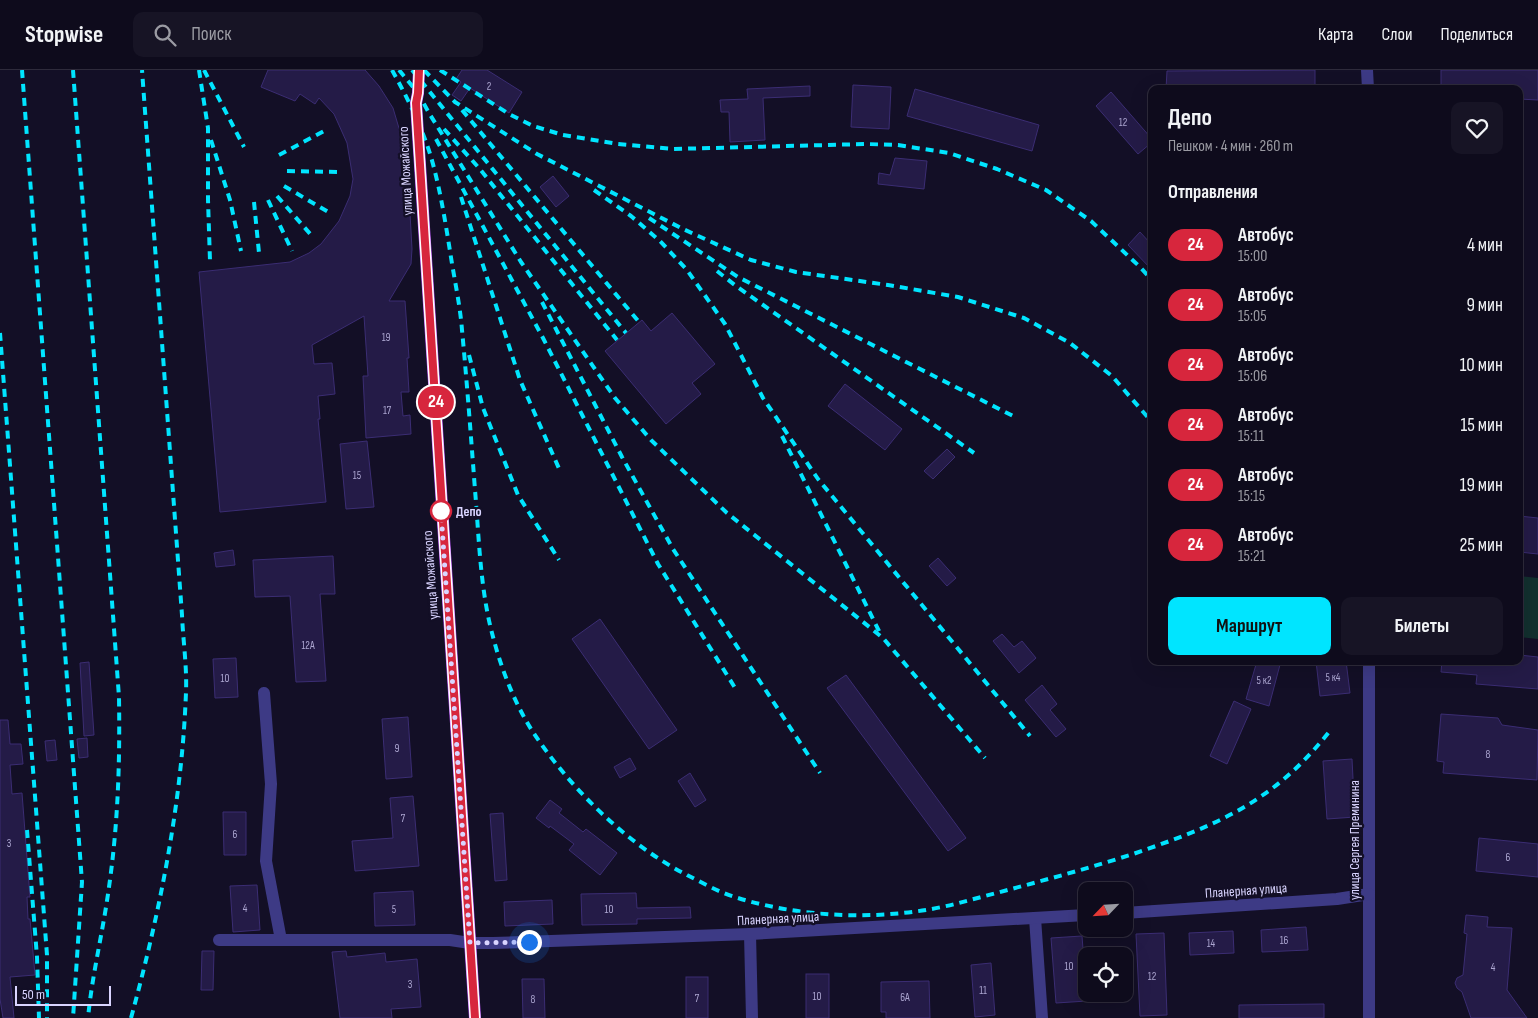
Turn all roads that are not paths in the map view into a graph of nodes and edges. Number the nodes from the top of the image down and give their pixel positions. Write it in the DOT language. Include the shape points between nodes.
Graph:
graph roads {
  1 [pos="419,70"];
  2 [pos="1367,70"];
  3 [pos="1368,85"];
  4 [pos="1369,665"];
  5 [pos="264,693"];
  6 [pos="1369,894"];
  7 [pos="1133,912"];
  8 [pos="1078,915"];
  9 [pos="1035,918"];
  10 [pos="750,934"];
  11 [pos="219,940"];
  12 [pos="281,940"];
  13 [pos="470,943"];
  14 [pos="475,1018"];
  15 [pos="752,1018"];
  16 [pos="1042,1018"];
  17 [pos="1369,1018"];
  1 -- 13 [label="main road, улица Можайского" via="416,103"];
  2 -- 3 [label="street"];
  4 -- 6 [label="street, улица Сергея Преминина"];
  5 -- 12 [label="street" via="271,784 266,861"];
  6 -- 7 [label="street, Планерная улица"];
  6 -- 17 [label="street, улица Сергея Преминина"];
  8 -- 9 [label="street, Планерная улица"];
  9 -- 10 [label="street, Планерная улица"];
  9 -- 16 [label="street"];
  10 -- 13 [label="street, Планерная улица"];
  10 -- 15 [label="street"];
  11 -- 12 [label="street, Планерная улица"];
  12 -- 13 [label="street, Планерная улица" via="450,940"];
  13 -- 14 [label="main road, улица Можайского"];
}
